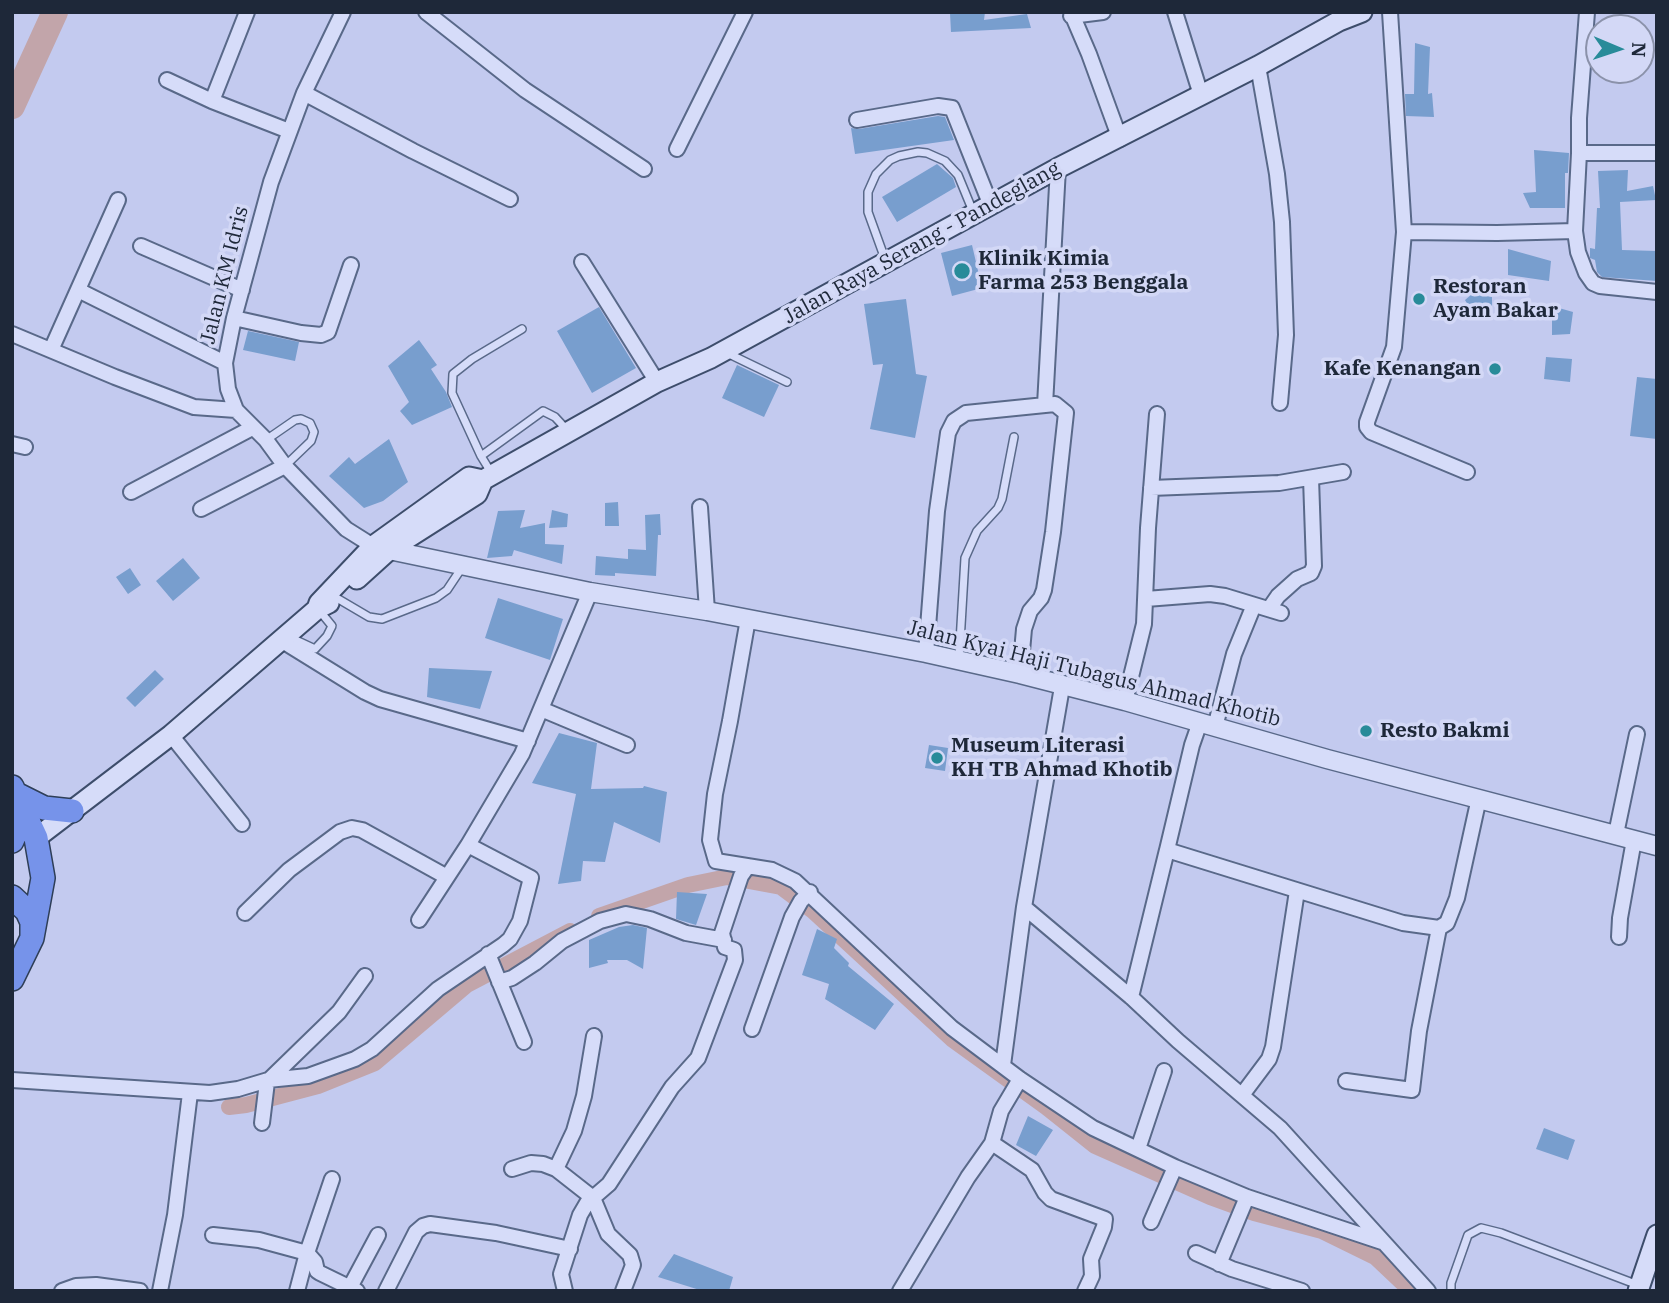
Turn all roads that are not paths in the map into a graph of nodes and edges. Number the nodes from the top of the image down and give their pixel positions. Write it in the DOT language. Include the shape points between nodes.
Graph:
graph roads {
  1 [pos="247,12"];
  2 [pos="343,12"];
  3 [pos="426,12"];
  4 [pos="745,12"];
  5 [pos="1103,12"];
  6 [pos="1175,12"];
  7 [pos="1363,12"];
  8 [pos="1390,12"];
  9 [pos="1587,12"];
  10 [pos="1071,14"];
  11 [pos="1258,66"];
  12 [pos="167,80"];
  13 [pos="304,93"];
  14 [pos="1202,95"];
  15 [pos="212,101"];
  16 [pos="857,120"];
  17 [pos="289,131"];
  18 [pos="1120,139"];
  19 [pos="677,149"];
  20 [pos="1579,153"];
  21 [pos="1657,153"];
  22 [pos="645,169"];
  23 [pos="1058,169"];
  24 [pos="510,199"];
  25 [pos="118,200"];
  26 [pos="983,211"];
  27 [pos="1575,231"];
  28 [pos="1404,232"];
  29 [pos="141,246"];
  30 [pos="582,262"];
  31 [pos="886,263"];
  32 [pos="351,265"];
  33 [pos="78,290"];
  34 [pos="242,290"];
  35 [pos="1657,292"];
  36 [pos="234,318"];
  37 [pos="522,329"];
  38 [pos="12,334"];
  39 [pos="51,350"];
  40 [pos="723,352"];
  41 [pos="225,363"];
  42 [pos="657,382"];
  43 [pos="787,382"];
  44 [pos="1280,403"];
  45 [pos="1045,405"];
  46 [pos="236,410"];
  47 [pos="1157,414"];
  48 [pos="253,428"];
  49 [pos="569,432"];
  50 [pos="1014,436"];
  51 [pos="266,440"];
  52 [pos="481,456"];
  53 [pos="285,466"];
  54 [pos="1343,472"];
  55 [pos="1467,472"];
  56 [pos="488,477"];
  57 [pos="1311,478"];
  58 [pos="1151,488"];
  59 [pos="131,492"];
  60 [pos="700,507"];
  61 [pos="201,509"];
  62 [pos="381,548"];
  63 [pos="463,565"];
  64 [pos="590,592"];
  65 [pos="335,597"];
  66 [pos="1146,599"];
  67 [pos="1254,605"];
  68 [pos="317,609"];
  69 [pos="706,611"];
  70 [pos="748,618"];
  71 [pos="284,638"];
  72 [pos="926,653"];
  73 [pos="959,660"];
  74 [pos="1020,674"];
  75 [pos="1062,687"];
  76 [pos="1125,701"];
  77 [pos="541,709"];
  78 [pos="1207,724"];
  79 [pos="1637,734"];
  80 [pos="171,735"];
  81 [pos="528,741"];
  82 [pos="627,745"];
  83 [pos="15,791"];
  84 [pos="1479,798"];
  85 [pos="72,811"];
  86 [pos="242,824"];
  87 [pos="1625,837"];
  88 [pos="36,838"];
  89 [pos="12,841"];
  90 [pos="468,845"];
  91 [pos="1657,846"];
  92 [pos="1167,850"];
  93 [pos="12,859"];
  94 [pos="745,871"];
  95 [pos="447,877"];
  96 [pos="1297,891"];
  97 [pos="806,896"];
  98 [pos="12,897"];
  99 [pos="1024,907"];
  100 [pos="245,913"];
  101 [pos="419,920"];
  102 [pos="1439,928"];
  103 [pos="1619,937"];
  104 [pos="32,938"];
  105 [pos="724,940"];
  106 [pos="489,956"];
  107 [pos="365,976"];
  108 [pos="12,979"];
  109 [pos="498,979"];
  110 [pos="1131,997"];
  111 [pos="752,1029"];
  112 [pos="594,1036"];
  113 [pos="524,1042"];
  114 [pos="1003,1065"];
  115 [pos="1164,1070"];
  116 [pos="12,1080"];
  117 [pos="267,1081"];
  118 [pos="1018,1081"];
  119 [pos="1346,1081"];
  120 [pos="190,1093"];
  121 [pos="1242,1095"];
  122 [pos="262,1123"];
  123 [pos="992,1143"];
  124 [pos="1138,1149"];
  125 [pos="512,1169"];
  126 [pos="556,1169"];
  127 [pos="1172,1174"];
  128 [pos="332,1179"];
  129 [pos="593,1198"];
  130 [pos="1243,1205"];
  131 [pos="1151,1222"];
  132 [pos="213,1235"];
  133 [pos="378,1235"];
  134 [pos="1657,1236"];
  135 [pos="1381,1242"];
  136 [pos="570,1249"];
  137 [pos="307,1253"];
  138 [pos="1196,1253"];
  139 [pos="1219,1264"];
  140 [pos="1639,1288"];
  141 [pos="1420,1289"];
  142 [pos="351,1290"];
  143 [pos="62,1291"];
  144 [pos="140,1291"];
  145 [pos="160,1291"];
  146 [pos="296,1291"];
  147 [pos="386,1291"];
  148 [pos="565,1291"];
  149 [pos="623,1291"];
  150 [pos="900,1291"];
  151 [pos="1085,1291"];
  152 [pos="1302,1291"];
  153 [pos="1451,1291"];
  1 -- 15 [label="street"];
  2 -- 13 [label="street, Jalan KM Idris"];
  3 -- 22 [label="street" via="525,90"];
  4 -- 19 [label="street"];
  5 -- 10 [label="street"];
  6 -- 14 [label="street"];
  7 -- 11 [label="main road, Jalan Raya Serang - Pandeglang"];
  8 -- 28 [label="street"];
  9 -- 20 [label="street"];
  10 -- 18 [label="street"];
  11 -- 14 [label="main road, Jalan Raya Serang - Pandeglang"];
  11 -- 44 [label="street" via="1282,222 1286,335"];
  12 -- 15 [label="street"];
  13 -- 17 [label="street, Jalan KM Idris"];
  13 -- 24 [label="street"];
  14 -- 18 [label="main road, Jalan Raya Serang - Pandeglang"];
  15 -- 17 [label="street"];
  16 -- 26 [label="street" via="938,106 952,108"];
  17 -- 34 [label="street, Jalan KM Idris"];
  18 -- 23 [label="main road, Jalan Raya Serang - Pandeglang"];
  20 -- 21 [label="street"];
  20 -- 27 [label="street"];
  23 -- 26 [label="main road, Jalan Raya Serang - Pandeglang"];
  23 -- 45 [label="street"];
  25 -- 33 [label="street"];
  26 -- 31 [label="main road, Jalan Raya Serang - Pandeglang"];
  26 -- 31 [label="lane" via="945,161 918,152 890,160 871,183 867,202"];
  27 -- 28 [label="street"];
  27 -- 35 [label="street" via="1578,252 1593,283"];
  28 -- 55 [label="street" via="1394,347 1367,427"];
  29 -- 34 [label="street"];
  30 -- 42 [label="street"];
  31 -- 40 [label="main road, Jalan Raya Serang - Pandeglang"];
  32 -- 36 [label="street" via="328,332 300,333"];
  33 -- 39 [label="street"];
  33 -- 41 [label="street"];
  34 -- 36 [label="street, Jalan KM Idris"];
  36 -- 41 [label="street, Jalan KM Idris"];
  37 -- 52 [label="lane" via="453,374 452,393"];
  38 -- 39 [label="street"];
  39 -- 46 [label="street" via="194,407"];
  40 -- 42 [label="main road, Jalan Raya Serang - Pandeglang"];
  40 -- 43 [label="lane"];
  41 -- 46 [label="street, Jalan KM Idris"];
  42 -- 49 [label="main road, Jalan Raya Serang - Pandeglang"];
  45 -- 72 [label="street" via="966,413 954,421 948,433"];
  45 -- 74 [label="street" via="1055,404 1066,413 1046,584 1026,622"];
  46 -- 48 [label="street, Jalan KM Idris"];
  47 -- 58 [label="street"];
  48 -- 51 [label="street, Jalan KM Idris"];
  48 -- 59 [label="street"];
  49 -- 52 [label="lane" via="545,411"];
  49 -- 56 [label="main road, Jalan Raya Serang - Pandeglang"];
  50 -- 73 [label="lane" via="1002,499 977,531 965,558"];
  51 -- 53 [label="street, Jalan KM Idris"];
  51 -- 53 [label="lane" via="295,420 310,423 311,441"];
  52 -- 56 [label="lane"];
  53 -- 61 [label="street"];
  53 -- 62 [label="street, Jalan KM Idris" via="346,529"];
  54 -- 57 [label="street"];
  56 -- 62 [label="main road, Jalan Raya Serang - Pandeglang" via="477,494"];
  57 -- 58 [label="street"];
  57 -- 67 [label="street" via="1311,573 1278,596 1275,611"];
  58 -- 66 [label="street"];
  60 -- 69 [label="street"];
  62 -- 63 [label="street, Jalan Kyai Haji Tubagus Ahmad Khotib"];
  62 -- 65 [label="main road, Jalan Raya Serang - Pandeglang"];
  62 -- 68 [label="main road, Jalan Raya Serang - Pandeglang"];
  63 -- 64 [label="street, Jalan Kyai Haji Tubagus Ahmad Khotib"];
  63 -- 65 [label="lane" via="436,598 382,619 369,617"];
  64 -- 69 [label="street, Jalan Kyai Haji Tubagus Ahmad Khotib"];
  64 -- 77 [label="street"];
  65 -- 68 [label="main road, Jalan Raya Serang - Pandeglang"];
  66 -- 67 [label="street" via="1210,594"];
  66 -- 76 [label="street" via="1143,631"];
  67 -- 78 [label="street"];
  68 -- 71 [label="main road, Jalan Raya Serang - Pandeglang"];
  68 -- 71 [label="lane" via="332,626 315,649"];
  69 -- 70 [label="street, Jalan Kyai Haji Tubagus Ahmad Khotib"];
  70 -- 72 [label="street, Jalan Kyai Haji Tubagus Ahmad Khotib"];
  70 -- 94 [label="street" via="710,840 716,861"];
  71 -- 80 [label="main road, Jalan Raya Serang - Pandeglang"];
  71 -- 81 [label="street" via="380,699"];
  72 -- 73 [label="street, Jalan Kyai Haji Tubagus Ahmad Khotib"];
  73 -- 74 [label="street, Jalan Kyai Haji Tubagus Ahmad Khotib"];
  74 -- 75 [label="street, Jalan Kyai Haji Tubagus Ahmad Khotib"];
  75 -- 76 [label="street, Jalan Kyai Haji Tubagus Ahmad Khotib"];
  75 -- 99 [label="street"];
  76 -- 78 [label="street, Jalan Kyai Haji Tubagus Ahmad Khotib"];
  77 -- 81 [label="street"];
  77 -- 82 [label="street"];
  78 -- 84 [label="street, Jalan Kyai Haji Tubagus Ahmad Khotib"];
  78 -- 92 [label="street" via="1192,745"];
  79 -- 87 [label="street"];
  80 -- 85 [label="main road, Jalan Raya Serang - Pandeglang"];
  80 -- 86 [label="street"];
  81 -- 90 [label="street"];
  83 -- 85 [label="highway" via="44,808"];
  83 -- 88 [label="highway"];
  83 -- 89 [label="highway"];
  84 -- 87 [label="street, Jalan Kyai Haji Tubagus Ahmad Khotib"];
  84 -- 102 [label="street" via="1457,898 1447,923"];
  85 -- 88 [label="main road, Jalan Raya Serang - Pandeglang"];
  87 -- 91 [label="street, Jalan Kyai Haji Tubagus Ahmad Khotib"];
  87 -- 103 [label="street"];
  88 -- 93 [label="highway, Jalan Raya Serang - Pandeglang"];
  88 -- 104 [label="highway" via="43,878"];
  90 -- 95 [label="street"];
  90 -- 106 [label="street" via="531,878 520,921 510,939"];
  92 -- 96 [label="street"];
  92 -- 110 [label="street"];
  94 -- 97 [label="street" via="772,870 795,881"];
  94 -- 105 [label="street" via="722,933"];
  95 -- 100 [label="street" via="352,828 289,870"];
  95 -- 101 [label="street"];
  96 -- 102 [label="street" via="1403,923"];
  96 -- 121 [label="street" via="1273,1047"];
  97 -- 111 [label="street" via="792,917"];
  97 -- 114 [label="street" via="952,1028"];
  98 -- 104 [label="highway" via="27,911"];
  99 -- 110 [label="street"];
  99 -- 114 [label="street"];
  102 -- 119 [label="street" via="1412,1090"];
  104 -- 108 [label="highway"];
  105 -- 109 [label="street" via="626,914 600,921 562,941 512,978"];
  105 -- 129 [label="street" via="725,947 734,950 735,960 698,1058 672,1087 609,1184"];
  106 -- 109 [label="street"];
  106 -- 117 [label="street" via="439,989 355,1059 308,1076"];
  107 -- 117 [label="street" via="339,1012"];
  109 -- 113 [label="street"];
  110 -- 121 [label="street"];
  112 -- 126 [label="street" via="574,1131"];
  114 -- 118 [label="street"];
  115 -- 124 [label="street"];
  116 -- 120 [label="street"];
  117 -- 120 [label="street" via="239,1089"];
  117 -- 122 [label="street"];
  118 -- 123 [label="street" via="997,1121"];
  118 -- 124 [label="street" via="1093,1128"];
  120 -- 145 [label="street"];
  121 -- 135 [label="street" via="1280,1128"];
  123 -- 150 [label="street"];
  123 -- 151 [label="street" via="1032,1170 1051,1199 1105,1219"];
  124 -- 127 [label="street"];
  125 -- 126 [label="street" via="531,1163"];
  126 -- 129 [label="street"];
  127 -- 130 [label="street"];
  127 -- 131 [label="street"];
  128 -- 137 [label="street"];
  129 -- 136 [label="street" via="580,1214"];
  129 -- 149 [label="street" via="608,1234 630,1255 633,1265"];
  130 -- 135 [label="street"];
  130 -- 139 [label="street"];
  132 -- 137 [label="street" via="258,1240"];
  133 -- 142 [label="street"];
  134 -- 140 [label="main road"];
  135 -- 141 [label="street"];
  136 -- 147 [label="street" via="430,1224 416,1232"];
  136 -- 148 [label="street" via="561,1274"];
  137 -- 142 [label="street" via="317,1271"];
  137 -- 146 [label="street"];
  138 -- 139 [label="street"];
  139 -- 152 [label="street"];
  140 -- 153 [label="lane" via="1481,1228 1468,1235"];
  143 -- 144 [label="street" via="96,1285"];
}
